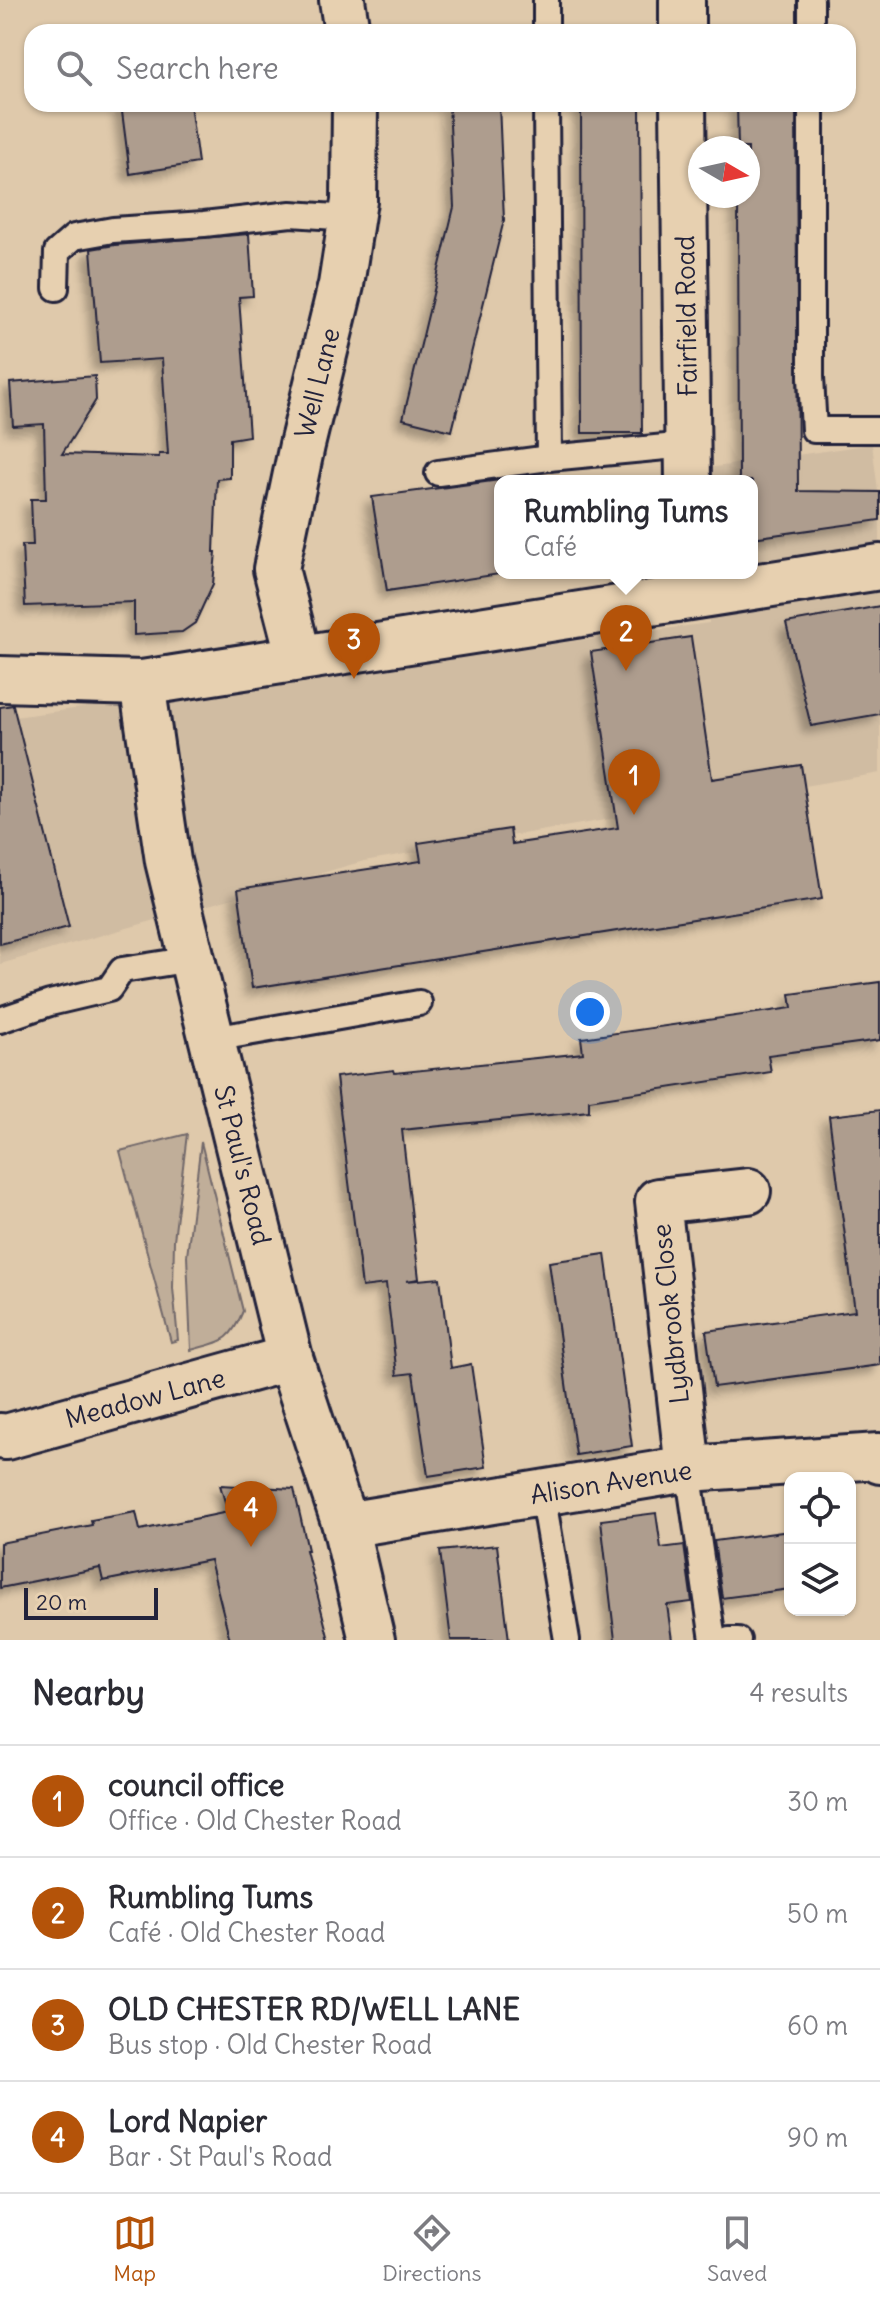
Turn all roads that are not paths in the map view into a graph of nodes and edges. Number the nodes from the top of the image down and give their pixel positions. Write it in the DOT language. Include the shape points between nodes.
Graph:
graph roads {
  1 [pos="342,0"];
  2 [pos="546,0"];
  3 [pos="682,0"];
  4 [pos="811,0"];
  5 [pos="346,24"];
  6 [pos="546,24"];
  7 [pos="682,24"];
  8 [pos="811,24"];
  9 [pos="355,112"];
  10 [pos="546,112"];
  11 [pos="683,112"];
  12 [pos="811,112"];
  13 [pos="351,218"];
  14 [pos="56,288"];
  15 [pos="880,430"];
  16 [pos="549,458"];
  17 [pos="688,463"];
  18 [pos="438,473"];
  19 [pos="880,567"];
  20 [pos="758,578"];
  21 [pos="753,579"];
  22 [pos="689,585"];
  23 [pos="299,658"];
  24 [pos="0,679"];
  25 [pos="142,683"];
  26 [pos="192,959"];
  27 [pos="419,1003"];
  28 [pos="0,1020"];
  29 [pos="213,1039"];
  30 [pos="748,1191"];
  31 [pos="290,1358"];
  32 [pos="2,1427"];
  33 [pos="880,1458"];
  34 [pos="688,1469"];
  35 [pos="542,1493"];
  36 [pos="345,1525"];
  37 [pos="372,1640"];
  38 [pos="567,1640"];
  39 [pos="713,1640"];
  40 [pos="729,1640"];
  41 [pos="738,1640"];
  1 -- 5 [label="street"];
  2 -- 6 [label="lane"];
  3 -- 7 [label="street"];
  4 -- 8 [label="lane"];
  9 -- 13 [label="street, Well Lane"];
  10 -- 16 [label="lane"];
  11 -- 17 [label="street, Fairfield Road"];
  12 -- 15 [label="lane" via="814,430"];
  13 -- 14 [label="lane" via="291,214 74,237 57,252"];
  13 -- 23 [label="street, Well Lane" via="341,285 276,569"];
  16 -- 17 [label="lane"];
  16 -- 18 [label="lane"];
  19 -- 20 [label="street"];
  21 -- 22 [label="street"];
  22 -- 23 [label="street"];
  23 -- 25 [label="street"];
  24 -- 25 [label="street"];
  25 -- 26 [label="street, St Paul's Road" via="168,861"];
  26 -- 28 [label="lane" via="122,970 109,989"];
  26 -- 29 [label="street, St Paul's Road"];
  27 -- 29 [label="lane"];
  29 -- 31 [label="street, St Paul's Road"];
  30 -- 34 [label="street, Lydbrook Close" via="658,1201"];
  31 -- 32 [label="street, Meadow Lane"];
  31 -- 36 [label="street, St Paul's Road"];
  33 -- 34 [label="street, Alison Avenue"];
  34 -- 35 [label="street, Alison Avenue"];
  34 -- 39 [label="lane"];
  35 -- 36 [label="street, Alison Avenue"];
  35 -- 38 [label="lane"];
  36 -- 37 [label="street, St Paul's Road"];
  40 -- 41 [label="lane"];
}
